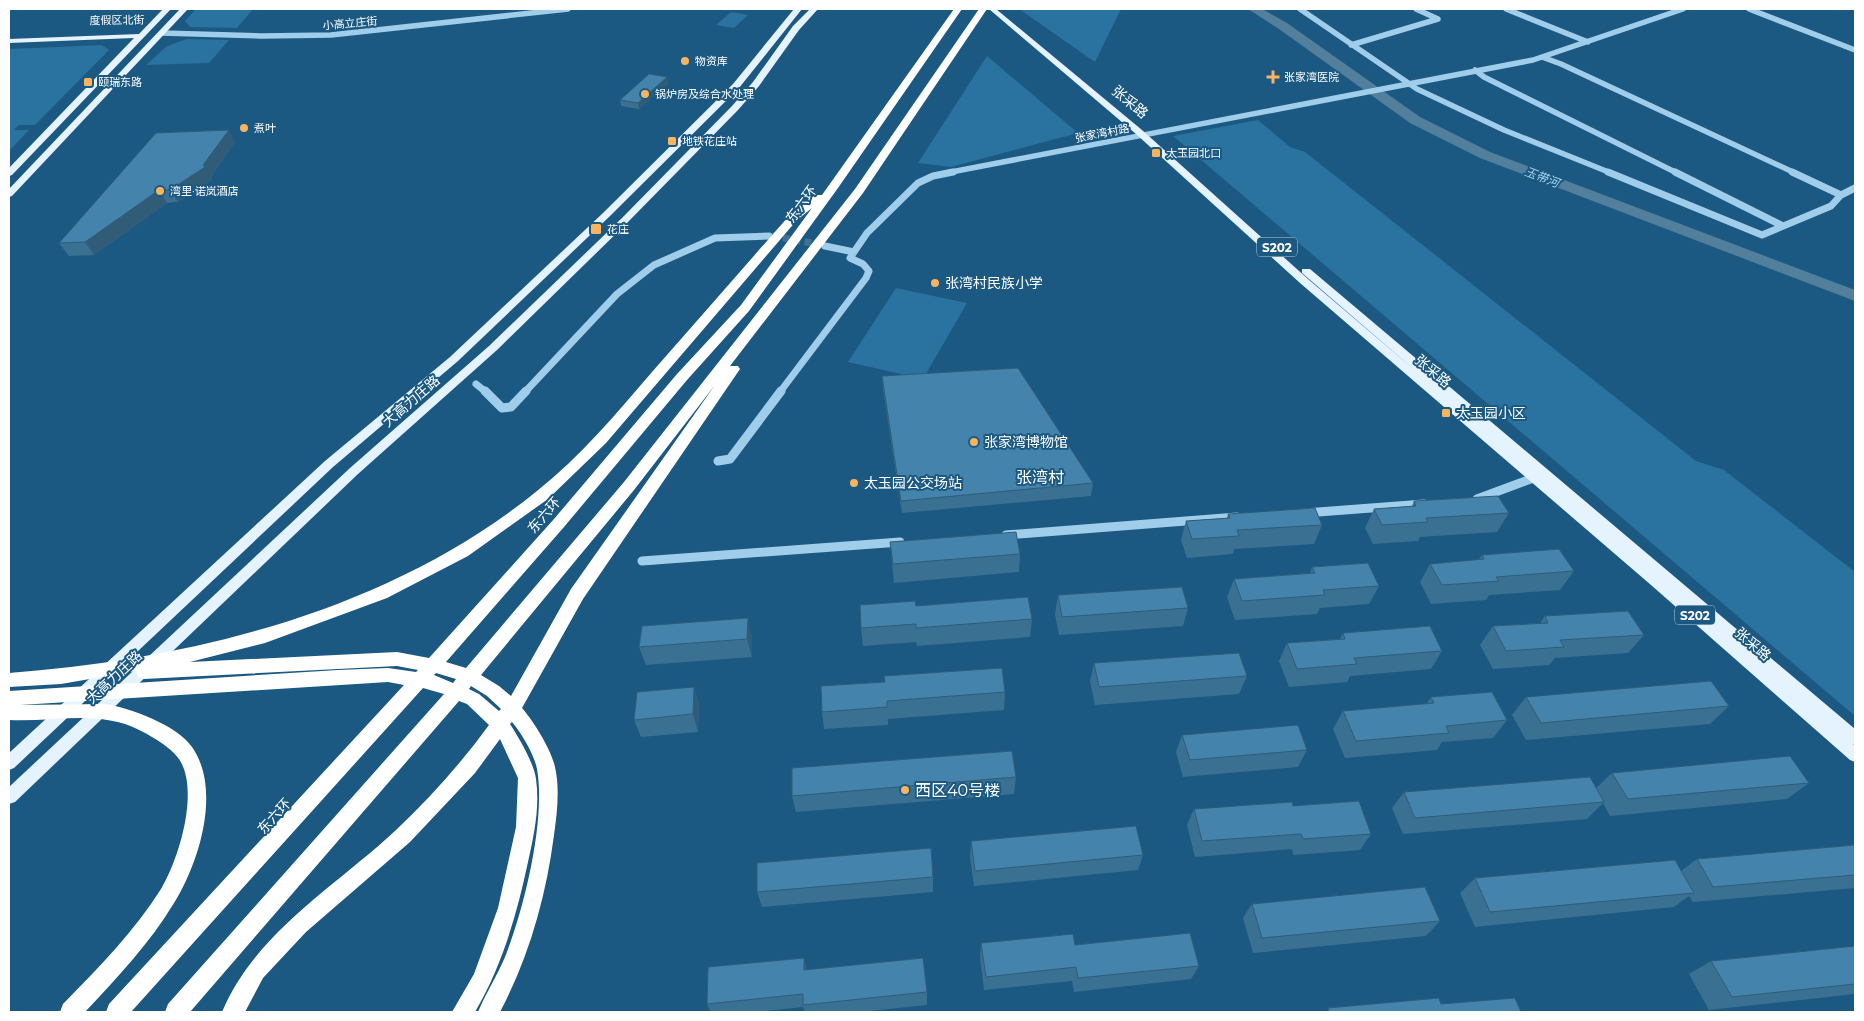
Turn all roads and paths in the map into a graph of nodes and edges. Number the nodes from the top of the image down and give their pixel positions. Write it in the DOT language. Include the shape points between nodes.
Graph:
graph roads {
  1 [pos="167,9"];
  2 [pos="184,9"];
  3 [pos="568,9"];
  4 [pos="798,9"];
  5 [pos="814,9"];
  6 [pos="958,9"];
  7 [pos="983,9"];
  8 [pos="992,9"];
  9 [pos="1004,9"];
  10 [pos="1300,9"];
  11 [pos="1416,9"];
  12 [pos="1506,9"];
  13 [pos="1683,9"];
  14 [pos="1749,9"];
  15 [pos="1010,19"];
  16 [pos="147,30"];
  17 [pos="162,33"];
  18 [pos="9,35"];
  19 [pos="139,37"];
  20 [pos="9,41"];
  21 [pos="1588,42"];
  22 [pos="1351,45"];
  23 [pos="1855,50"];
  24 [pos="1542,57"];
  25 [pos="1475,70"];
  26 [pos="1407,83"];
  27 [pos="1386,87"];
  28 [pos="1148,135"];
  29 [pos="9,173"];
  30 [pos="834,186"];
  31 [pos="1855,188"];
  32 [pos="9,194"];
  33 [pos="1841,195"];
  34 [pos="892,208"];
  35 [pos="1783,226"];
  36 [pos="769,236"];
  37 [pos="826,246"];
  38 [pos="854,252"];
  39 [pos="810,257"];
  40 [pos="476,384"];
  41 [pos="718,461"];
  42 [pos="1539,476"];
  43 [pos="1469,500"];
  44 [pos="1430,503"];
  45 [pos="1294,513"];
  46 [pos="1246,517"];
  47 [pos="996,535"];
  48 [pos="909,542"];
  49 [pos="642,561"];
  50 [pos="51,677"];
  51 [pos="9,680"];
  52 [pos="12,707"];
  53 [pos="1855,738"];
  54 [pos="1855,755"];
  55 [pos="9,763"];
  56 [pos="9,797"];
  57 [pos="71,1012"];
  58 [pos="117,1012"];
  59 [pos="176,1012"];
  60 [pos="234,1012"];
  61 [pos="463,1012"];
  62 [pos="489,1012"];
  1 -- 16 [label="main road"];
  2 -- 17 [label="main road"];
  3 -- 17 [label="street, 小高立庄街" via="490,15 331,35"];
  4 -- 55 [label="main road, 大高力庄路" via="736,86 606,215 454,360 329,464"];
  5 -- 56 [label="main road, 大高力庄路" via="735,108 590,254 493,348 354,471"];
  6 -- 30 [label="highway, 东六环"];
  7 -- 39 [label="highway" via="860,191"];
  8 -- 15 [label="main road, 张采路 / S202"];
  9 -- 15 [label="main road, 张采路 / S202"];
  10 -- 22 [label="street"];
  11 -- 22 [label="street" via="1438,19"];
  12 -- 21 [label="street"];
  13 -- 21 [label="street"];
  14 -- 23 [label="street"];
  15 -- 28 [label="main road, 张采路 / S202"];
  16 -- 17 [label="main road, 度假区北街"];
  16 -- 18 [label="main road, 度假区北街"];
  16 -- 19 [label="main road"];
  17 -- 19 [label="main road, 度假区北街"];
  17 -- 32 [label="main road"];
  19 -- 20 [label="main road, 度假区北街"];
  19 -- 29 [label="main road"];
  21 -- 24 [label="street"];
  22 -- 26 [label="street"];
  24 -- 25 [label="street"];
  24 -- 33 [label="street"];
  25 -- 26 [label="street"];
  25 -- 35 [label="street"];
  26 -- 27 [label="street"];
  26 -- 35 [label="street" via="1504,130 1762,235"];
  27 -- 28 [label="street, 张家湾村路"];
  28 -- 34 [label="street, 张家湾村路" via="933,176 918,183"];
  28 -- 42 [label="main road, 张采路 / S202" via="1304,281"];
  30 -- 50 [label="highway" via="793,218 601,440 543,495 454,556 381,593 265,636 171,659"];
  30 -- 58 [label="highway, 东六环" via="745,308 682,377 559,523"];
  31 -- 33 [label="street"];
  33 -- 35 [label="street" via="1831,206"];
  34 -- 38 [label="street" via="867,233"];
  36 -- 40 [label="street" via="715,238 654,265 618,294 511,407 502,408"];
  37 -- 38 [label="street"];
  38 -- 41 [label="street" via="850,258 864,264 869,271 866,278 730,459"];
  39 -- 59 [label="highway" via="629,486 478,666"];
  39 -- 60 [label="highway" via="577,594 520,697 469,767 403,836 299,925 256,971"];
  42 -- 43 [label="street"];
  42 -- 53 [label="main road, 张采路 / S202"];
  42 -- 54 [label="main road, 张采路 / S202"];
  44 -- 45 [label="street"];
  46 -- 47 [label="street"];
  48 -- 49 [label="street"];
  50 -- 51 [label="highway"];
  50 -- 62 [label="highway" via="397,659 436,664 474,678 499,694 523,722 546,766 548,813 530,913 505,984"];
  52 -- 57 [label="highway" via="31,714 88,710 120,715 164,734 185,752 195,775 196,815 185,858 160,907"];
  52 -- 61 [label="highway" via="36,695 388,675 433,682 473,699 499,722 513,744 527,778 526,827 508,908 482,980"];
}
